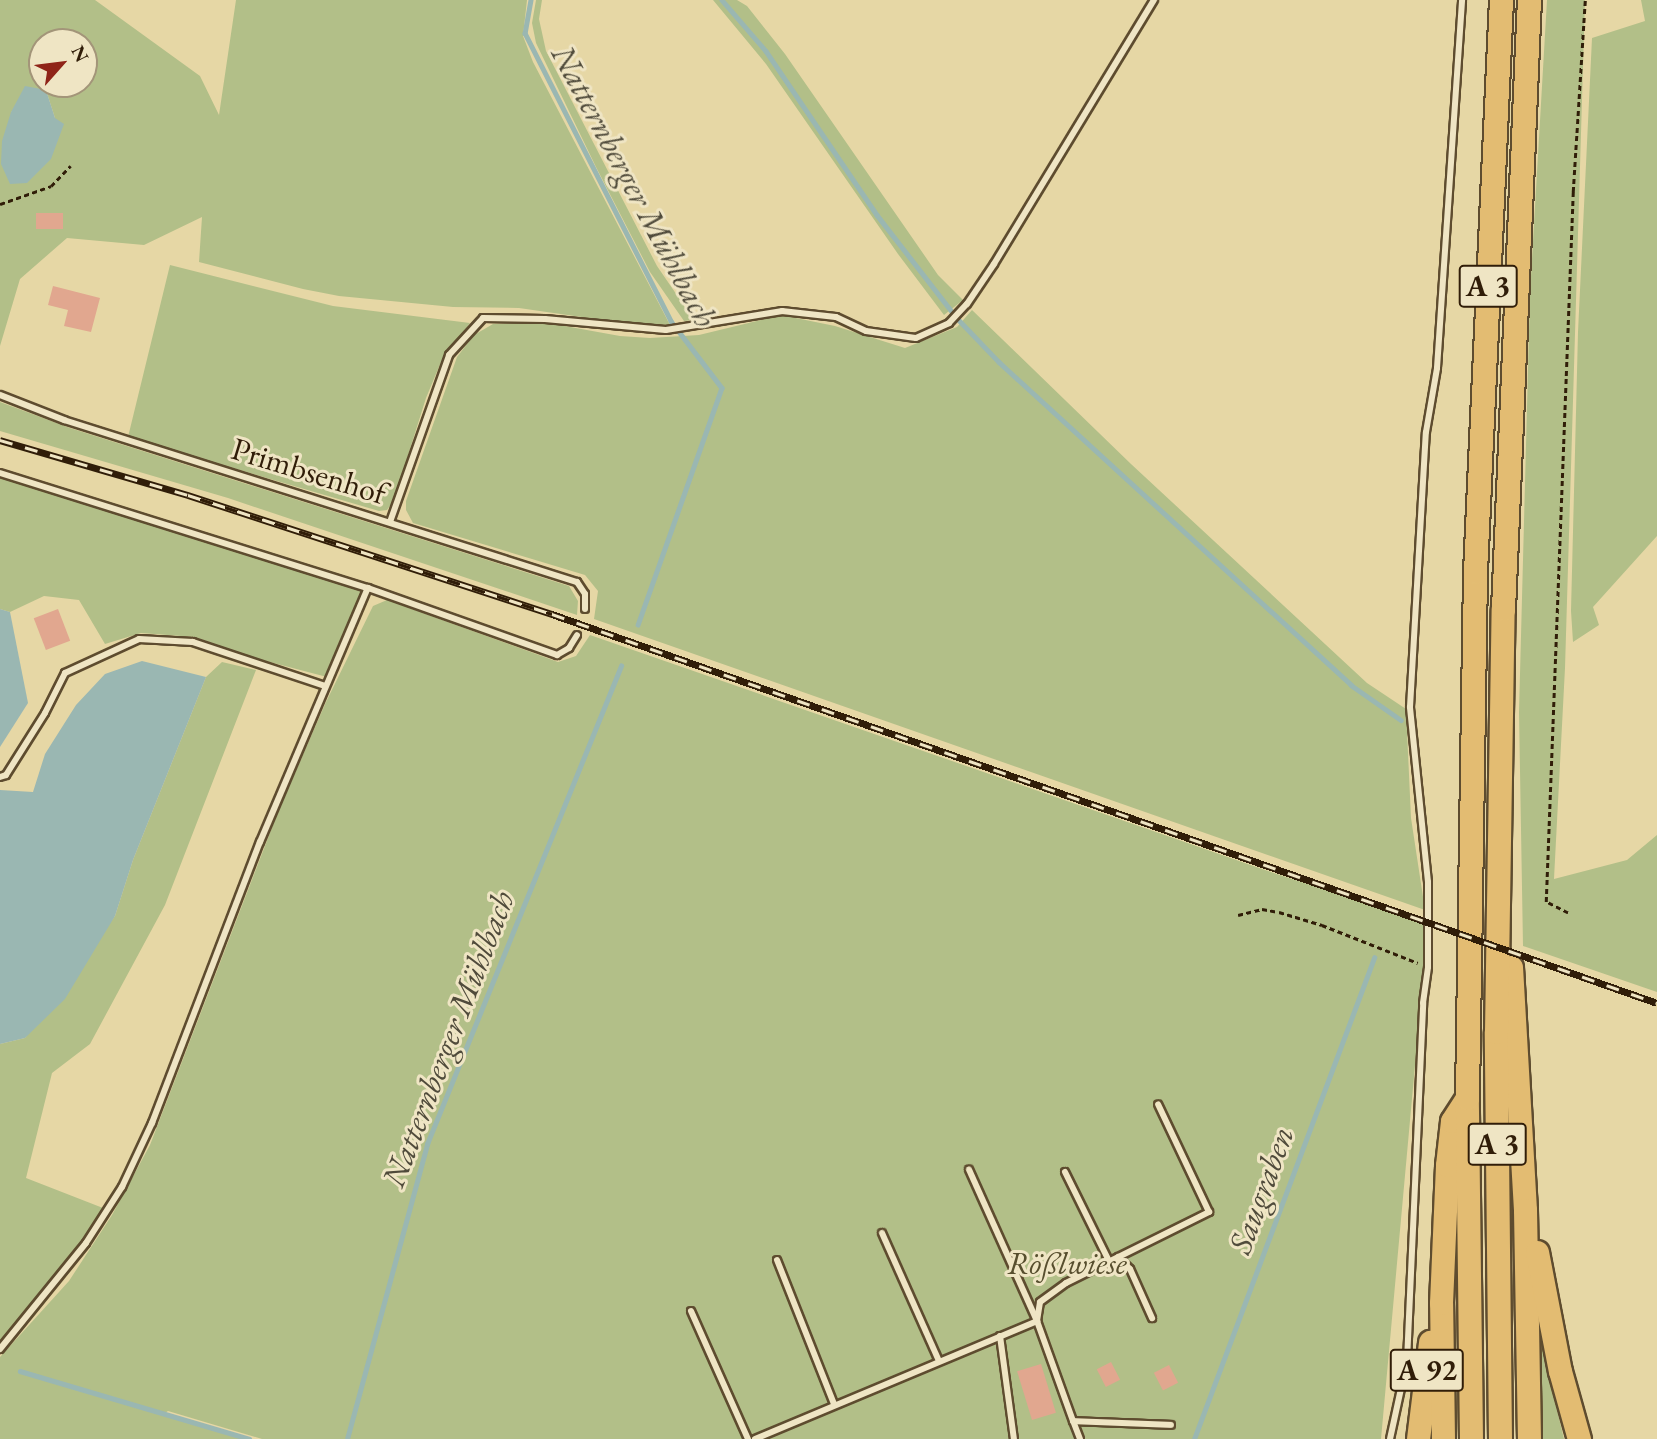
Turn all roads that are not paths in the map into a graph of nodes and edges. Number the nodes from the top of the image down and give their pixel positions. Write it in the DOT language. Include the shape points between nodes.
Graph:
graph roads {
  1 [pos="1154,0"];
  2 [pos="1462,0"];
  3 [pos="1502,0"];
  4 [pos="1529,0"];
  5 [pos="0,395"];
  6 [pos="0,473"];
  7 [pos="390,522"];
  8 [pos="368,588"];
  9 [pos="585,609"];
  10 [pos="577,635"];
  11 [pos="325,686"];
  12 [pos="0,776"];
  13 [pos="1499,849"];
  14 [pos="1467,1098"];
  15 [pos="1158,1104"];
  16 [pos="969,1170"];
  17 [pos="1065,1172"];
  18 [pos="1525,1210"];
  19 [pos="882,1233"];
  20 [pos="1118,1257"];
  21 [pos="777,1260"];
  22 [pos="1109,1261"];
  23 [pos="1441,1303"];
  24 [pos="691,1311"];
  25 [pos="1152,1318"];
  26 [pos="1037,1321"];
  27 [pos="1000,1336"];
  28 [pos="0,1349"];
  29 [pos="939,1361"];
  30 [pos="834,1404"];
  31 [pos="1073,1421"];
  32 [pos="1171,1425"];
  33 [pos="748,1439"];
  34 [pos="755,1439"];
  35 [pos="1014,1439"];
  36 [pos="1080,1439"];
  37 [pos="1391,1439"];
  38 [pos="1418,1439"];
  39 [pos="1443,1439"];
  40 [pos="1471,1439"];
  41 [pos="1500,1439"];
  42 [pos="1529,1439"];
  43 [pos="1579,1439"];
  1 -- 7 [label="lane" via="994,264 949,323 916,338 866,331 836,317 782,311 666,330 482,317 449,355"];
  2 -- 37 [label="lane" via="1437,368 1426,432 1410,707 1428,882 1428,967 1408,1360"];
  3 -- 14 [label="highway, A 3" via="1475,572"];
  4 -- 13 [label="highway, A 3" via="1508,476"];
  5 -- 7 [label="lane, Primbsenhof" via="64,420"];
  6 -- 8 [label="lane"];
  7 -- 9 [label="lane, Primbsenhof" via="577,582 585,594"];
  8 -- 10 [label="lane" via="556,655 569,648"];
  8 -- 11 [label="lane"];
  11 -- 12 [label="lane" via="193,642 139,639 65,673 6,775"];
  11 -- 28 [label="lane" via="152,1123 122,1187 86,1243"];
  13 -- 18 [label="highway, A 3" via="1509,878"];
  13 -- 41 [label="highway, A 3"];
  14 -- 23 [label="highway, A 3" via="1452,1121"];
  14 -- 40 [label="highway, A 3"];
  15 -- 20 [label="lane" via="1209,1212"];
  16 -- 26 [label="lane"];
  17 -- 22 [label="lane"];
  18 -- 42 [label="highway, A 3"];
  18 -- 43 [label="highway, A 3" via="1534,1229 1560,1371"];
  19 -- 29 [label="lane"];
  20 -- 22 [label="lane"];
  20 -- 25 [label="lane" via="1130,1269"];
  21 -- 30 [label="lane"];
  22 -- 26 [label="lane" via="1040,1302"];
  23 -- 38 [label="highway, A 92" via="1433,1319"];
  23 -- 39 [label="highway, A 3"];
  24 -- 33 [label="lane"];
  26 -- 27 [label="lane"];
  26 -- 31 [label="lane"];
  27 -- 29 [label="lane"];
  27 -- 35 [label="lane"];
  29 -- 30 [label="lane"];
  30 -- 34 [label="lane"];
  31 -- 32 [label="lane"];
  31 -- 36 [label="lane"];
}
